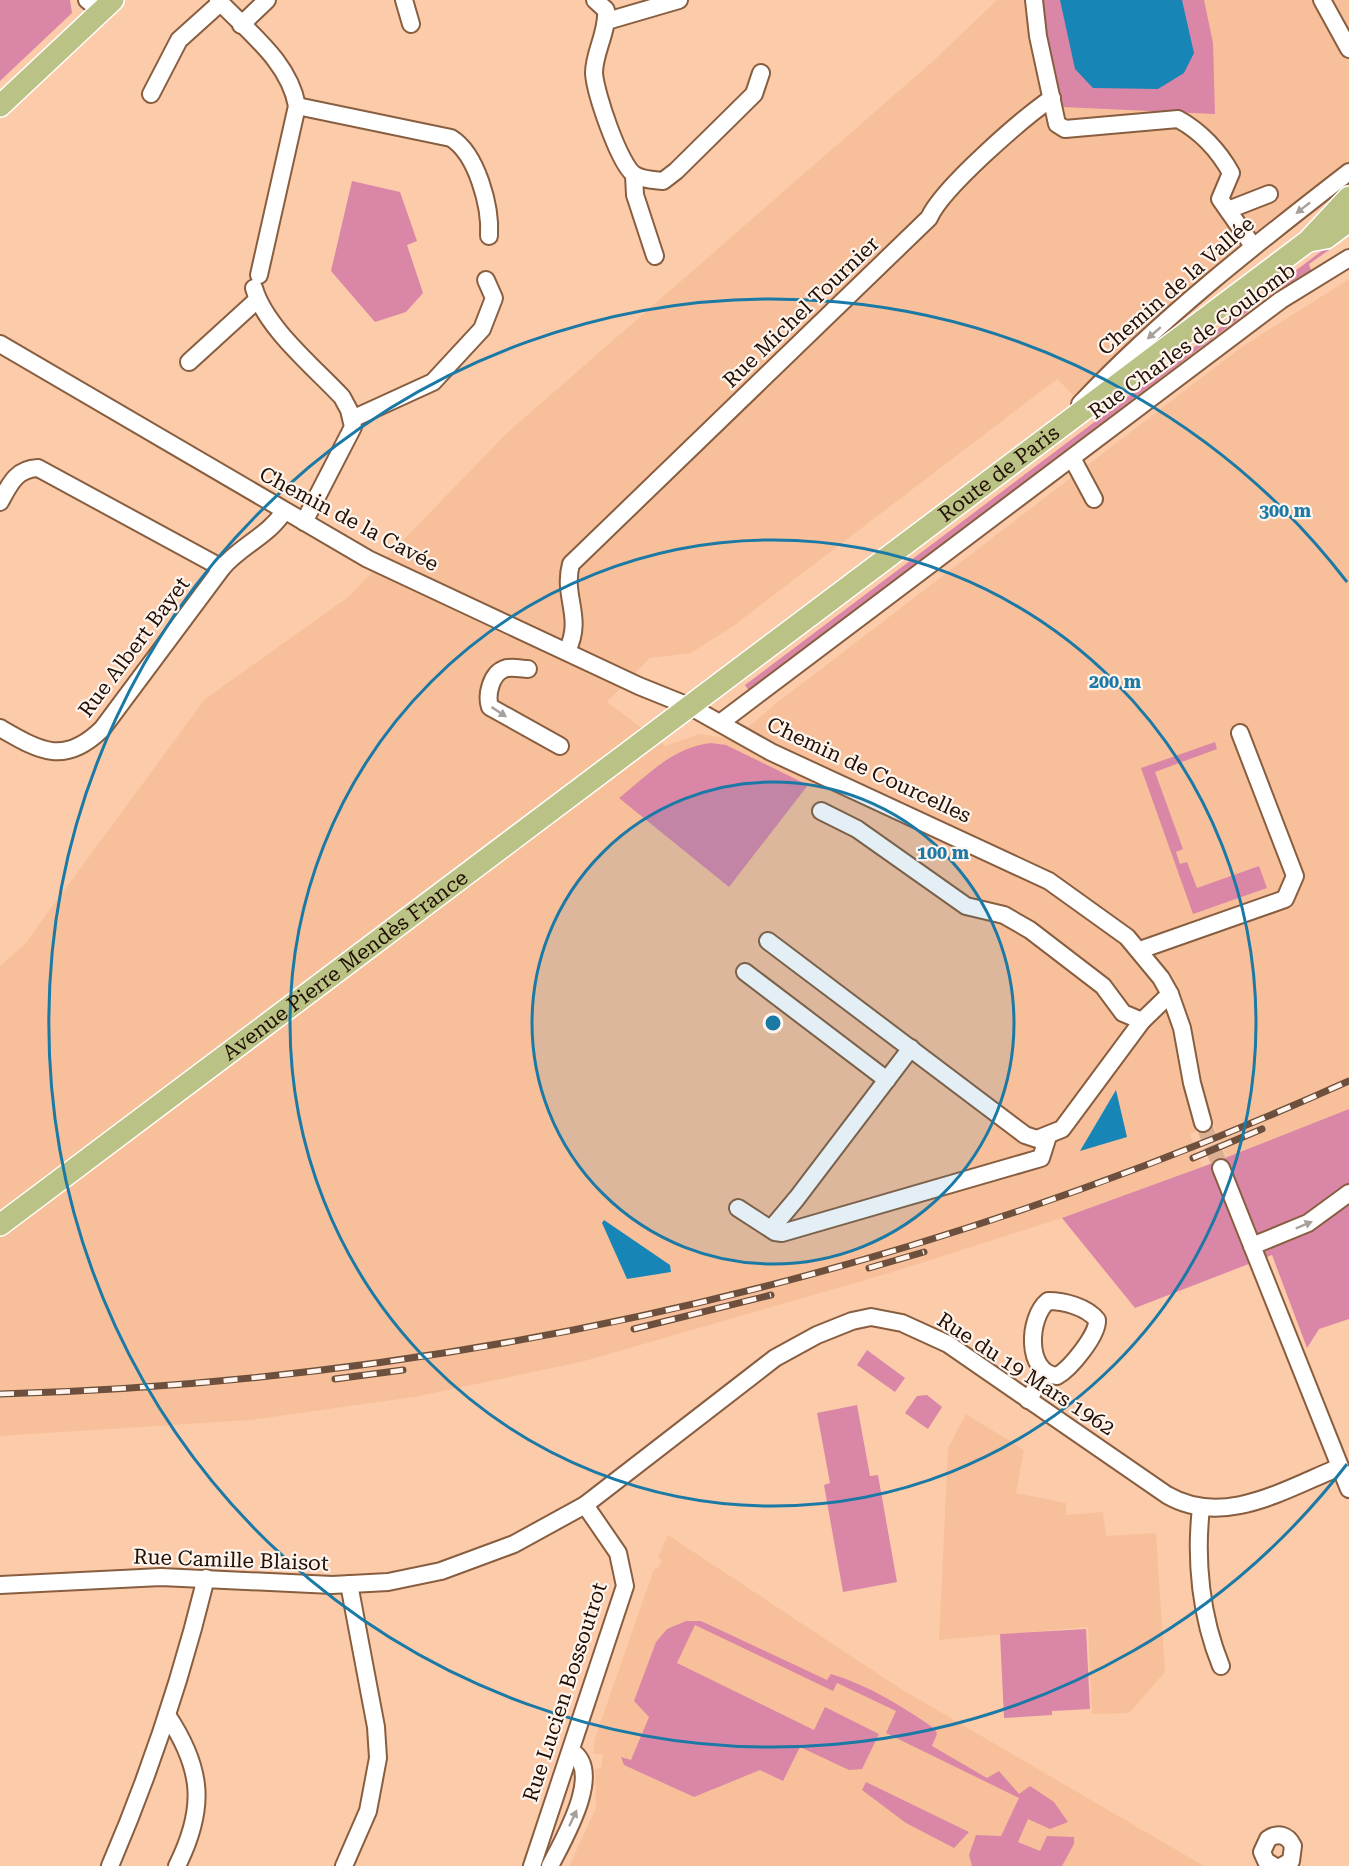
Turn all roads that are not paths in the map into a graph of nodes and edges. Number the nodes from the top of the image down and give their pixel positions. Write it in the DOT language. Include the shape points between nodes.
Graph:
graph roads {
  1 [pos="267,0"];
  2 [pos="404,0"];
  3 [pos="595,0"];
  4 [pos="679,0"];
  5 [pos="1034,0"];
  6 [pos="1322,0"];
  7 [pos="219,1"];
  8 [pos="100,4"];
  9 [pos="607,21"];
  10 [pos="411,24"];
  11 [pos="242,25"];
  12 [pos="1349,49"];
  13 [pos="761,73"];
  14 [pos="152,94"];
  15 [pos="1052,98"];
  16 [pos="0,106"];
  17 [pos="297,106"];
  18 [pos="1349,172"];
  19 [pos="634,175"];
  20 [pos="1269,194"];
  21 [pos="1349,197"];
  22 [pos="1227,210"];
  23 [pos="1349,221"];
  24 [pos="489,236"];
  25 [pos="1308,241"];
  26 [pos="1253,246"];
  27 [pos="655,256"];
  28 [pos="1349,258"];
  29 [pos="486,280"];
  30 [pos="257,287"];
  31 [pos="0,344"];
  32 [pos="189,362"];
  33 [pos="352,419"];
  34 [pos="1042,444"];
  35 [pos="1072,458"];
  36 [pos="1094,499"];
  37 [pos="0,502"];
  38 [pos="284,511"];
  39 [pos="303,522"];
  40 [pos="222,568"];
  41 [pos="567,651"];
  42 [pos="528,669"];
  43 [pos="691,707"];
  44 [pos="720,723"];
  45 [pos="0,728"];
  46 [pos="1240,733"];
  47 [pos="560,746"];
  48 [pos="821,811"];
  49 [pos="768,941"];
  50 [pos="1140,950"];
  51 [pos="745,972"];
  52 [pos="1170,994"];
  53 [pos="1142,1021"];
  54 [pos="911,1048"];
  55 [pos="887,1080"];
  56 [pos="1203,1123"];
  57 [pos="1048,1136"];
  58 [pos="1221,1168"];
  59 [pos="1349,1192"];
  60 [pos="738,1208"];
  61 [pos="0,1226"];
  62 [pos="771,1229"];
  63 [pos="1252,1246"];
  64 [pos="1045,1373"];
  65 [pos="1028,1400"];
  66 [pos="1340,1467"];
  67 [pos="1349,1489"];
  68 [pos="585,1505"];
  69 [pos="1200,1508"];
  70 [pos="206,1578"];
  71 [pos="349,1584"];
  72 [pos="0,1585"];
  73 [pos="1221,1666"];
  74 [pos="167,1715"];
  75 [pos="571,1750"];
  76 [pos="110,1866"];
  77 [pos="177,1866"];
  78 [pos="344,1866"];
  79 [pos="532,1866"];
  80 [pos="550,1866"];
  81 [pos="1272,1866"];
  82 [pos="1282,1866"];
  1 -- 11 [label="street"];
  2 -- 10 [label="street"];
  3 -- 9 [label="street" via="606,10"];
  4 -- 9 [label="street"];
  5 -- 15 [label="street"];
  6 -- 12 [label="street"];
  7 -- 11 [label="street"];
  7 -- 14 [label="street" via="179,40"];
  8 -- 16 [label="main road"];
  9 -- 19 [label="street" via="594,71 597,92 624,163"];
  11 -- 17 [label="street" via="285,71 294,87"];
  13 -- 19 [label="street" via="754,94 676,171 663,181"];
  15 -- 22 [label="street" via="1057,124 1065,129 1178,119 1191,126 1223,158 1231,173 1220,200"];
  15 -- 41 [label="street, Rue Michel Tournier" via="973,167 934,206 929,218 571,564 567,577 575,631"];
  17 -- 24 [label="street" via="451,138 462,145 490,215"];
  17 -- 30 [label="street"];
  18 -- 26 [label="street, Chemin de la Vallée, one-way"];
  19 -- 27 [label="street" via="634,195"];
  20 -- 22 [label="street"];
  21 -- 25 [label="main road, Route de Paris"];
  22 -- 26 [label="street"];
  23 -- 25 [label="main road, Route de Paris" via="1326,238"];
  25 -- 34 [label="main road, Route de Paris"];
  26 -- 34 [label="street, Chemin de la Vallée, one-way" via="1112,370"];
  28 -- 35 [label="street, Rue Charles de Coulomb" via="1281,300"];
  29 -- 33 [label="street" via="494,298 482,329 433,382"];
  30 -- 32 [label="street"];
  30 -- 33 [label="street" via="268,318 342,397"];
  31 -- 38 [label="street, Chemin de la Cavée"];
  33 -- 39 [label="street" via="346,445"];
  34 -- 43 [label="main road, Route de Paris"];
  35 -- 36 [label="street"];
  35 -- 44 [label="street, Rue Charles de Coulomb"];
  37 -- 40 [label="street" via="16,476 38,468"];
  38 -- 39 [label="street, Chemin de la Cavée"];
  38 -- 40 [label="street, Rue Albert Bayet"];
  39 -- 41 [label="street, Chemin de la Cavée" via="368,559"];
  40 -- 45 [label="street, Rue Albert Bayet" via="102,729 83,746 48,752"];
  41 -- 43 [label="street, Chemin de la Cavée"];
  42 -- 47 [label="street, one-way" via="506,668 498,672 488,692 490,707"];
  43 -- 44 [label="street, Chemin de Courcelles"];
  43 -- 61 [label="main road, Avenue Pierre Mendès France"];
  44 -- 50 [label="street, Chemin de Courcelles" via="771,752 1049,881"];
  46 -- 50 [label="street" via="1295,876 1285,899"];
  48 -- 53 [label="street" via="857,829 966,906 1004,915 1030,930 1103,986 1123,1013"];
  49 -- 54 [label="street"];
  50 -- 52 [label="street, Chemin de Courcelles"];
  51 -- 55 [label="street"];
  52 -- 53 [label="street"];
  52 -- 56 [label="street, Chemin de Courcelles" via="1182,1028"];
  53 -- 57 [label="street" via="1062,1129"];
  54 -- 55 [label="street"];
  54 -- 57 [label="street" via="1024,1135 1037,1139"];
  55 -- 62 [label="street"];
  57 -- 62 [label="street" via="1041,1158 796,1230 782,1233"];
  58 -- 63 [label="street"];
  63 -- 59 [label="street, one-way" via="1308,1223"];
  60 -- 62 [label="street"];
  63 -- 66 [label="street"];
  64 -- 64 [label="street" via="1061,1374 1081,1351 1095,1333 1097,1320 1093,1315 1056,1301 1042,1305 1033,1349 1037,1364"];
  64 -- 65 [label="street"];
  65 -- 68 [label="street, Rue du 19 Mars 1962" via="940,1340 890,1320 862,1318 817,1335 767,1363"];
  65 -- 69 [label="street, Rue du 19 Mars 1962" via="1167,1495"];
  66 -- 67 [label="street"];
  66 -- 69 [label="street, Rue du 19 Mars 1962" via="1234,1508"];
  68 -- 71 [label="street, Rue du 19 Mars 1962" via="481,1558 406,1579"];
  68 -- 75 [label="street, Rue Lucien Bossoutrot" via="618,1553 626,1586"];
  69 -- 73 [label="street" via="1203,1604 1209,1637"];
  70 -- 71 [label="street, Rue Camille Blaisot" via="300,1586"];
  70 -- 72 [label="street, Rue Camille Blaisot"];
  70 -- 74 [label="street"];
  71 -- 78 [label="street, Rue Camille Blaisot" via="376,1727 378,1758 368,1811"];
  74 -- 76 [label="street"];
  74 -- 77 [label="street" via="191,1756 198,1796 196,1817"];
  75 -- 79 [label="street, Rue Lucien Bossoutrot"];
  80 -- 75 [label="street, one-way" via="580,1803 582,1766"];
  81 -- 82 [label="street" via="1263,1857 1263,1847 1277,1835 1287,1838 1293,1846 1293,1856"];
}
